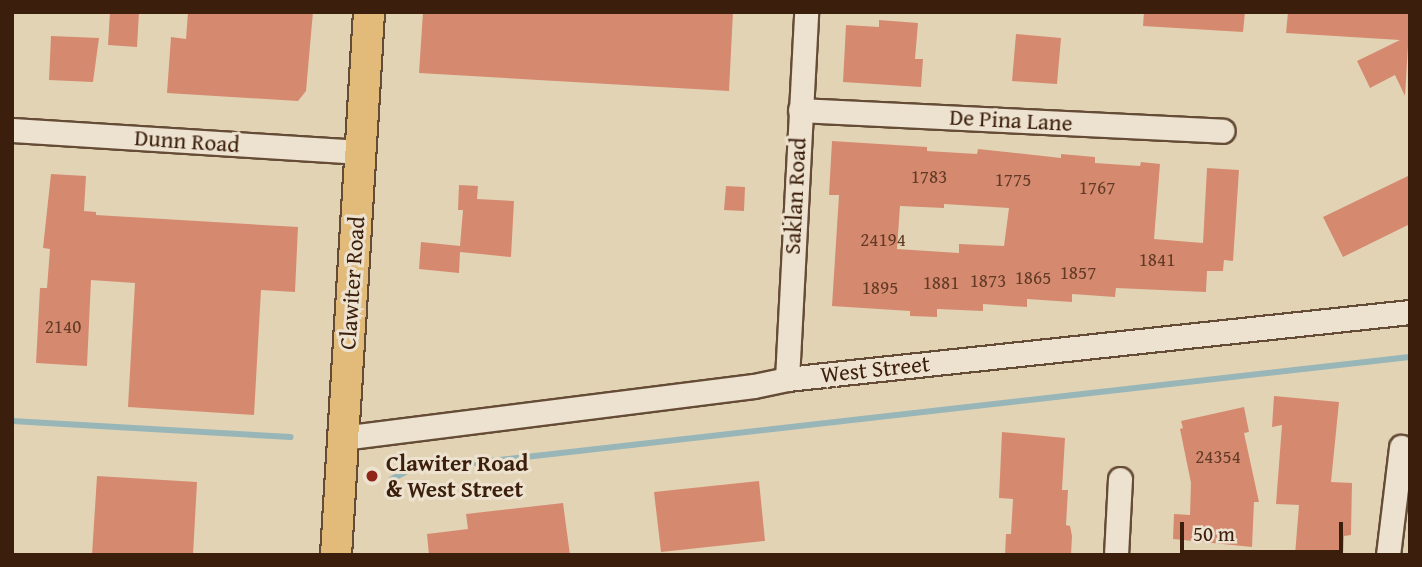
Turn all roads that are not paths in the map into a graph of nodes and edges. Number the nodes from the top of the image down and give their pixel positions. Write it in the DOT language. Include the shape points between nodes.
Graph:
graph roads {
  1 [pos="369,12"];
  2 [pos="806,12"];
  3 [pos="800,110"];
  4 [pos="12,130"];
  5 [pos="1222,131"];
  6 [pos="361,152"];
  7 [pos="1410,312"];
  8 [pos="787,379"];
  9 [pos="342,438"];
  10 [pos="1401,447"];
  11 [pos="1120,479"];
  12 [pos="335,555"];
  13 [pos="1116,555"];
  14 [pos="1388,555"];
  1 -- 6 [label="main road, Clawiter Road"];
  2 -- 3 [label="street, Saklan Road"];
  3 -- 5 [label="street, De Pina Lane"];
  3 -- 8 [label="street, Saklan Road"];
  4 -- 6 [label="street, Dunn Road"];
  6 -- 9 [label="main road, Clawiter Road"];
  7 -- 8 [label="street, West Street"];
  8 -- 9 [label="street, West Street"];
  9 -- 12 [label="main road, Clawiter Road"];
  10 -- 14 [label="street"];
  11 -- 13 [label="street"];
}
